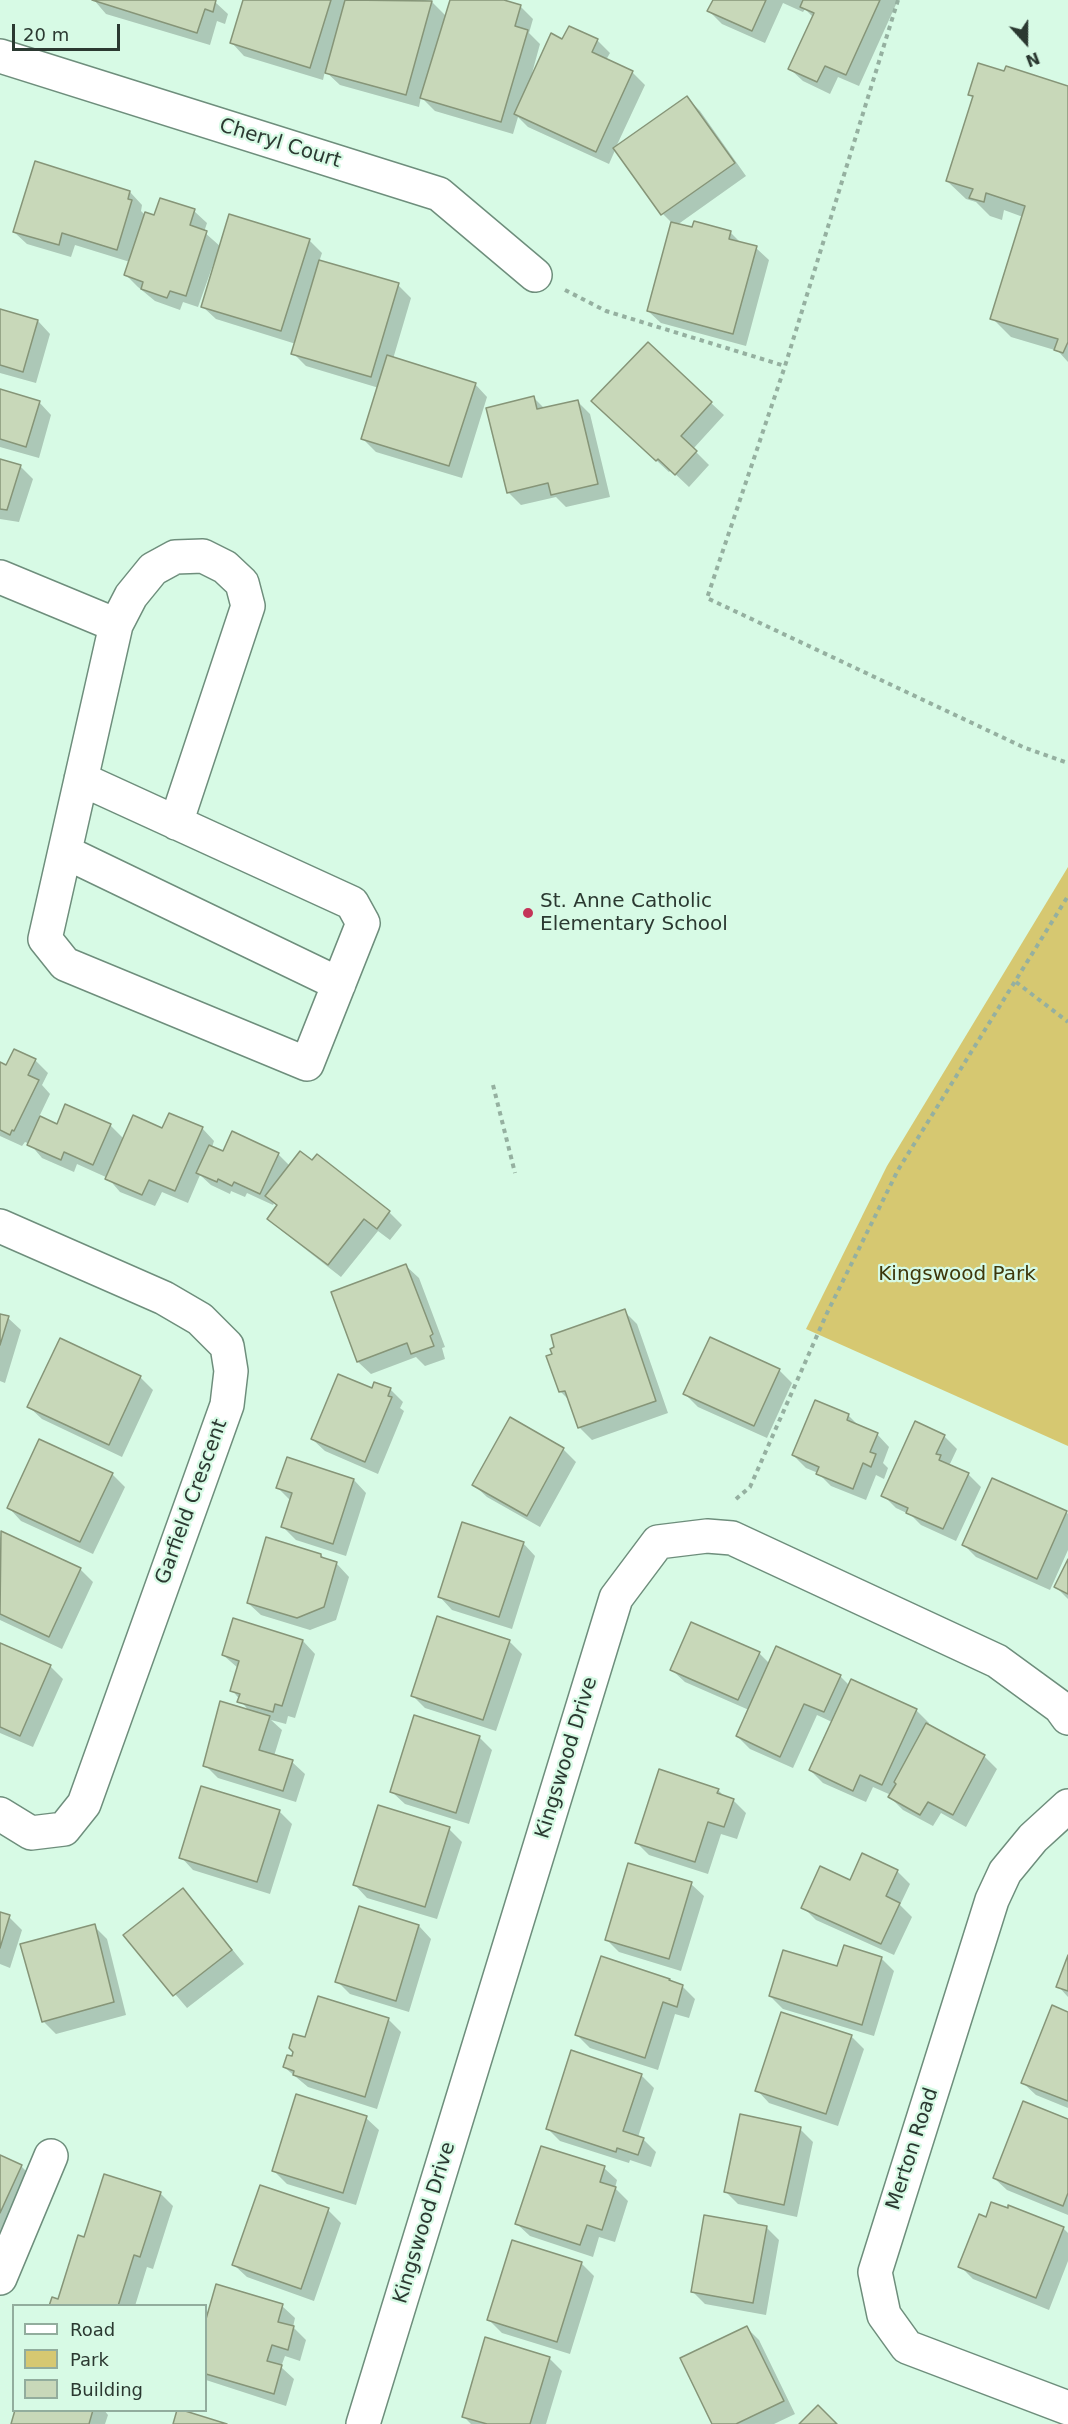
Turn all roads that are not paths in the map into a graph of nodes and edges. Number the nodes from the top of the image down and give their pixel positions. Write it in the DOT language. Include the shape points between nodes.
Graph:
graph roads {
  1 [pos="0,56"];
  2 [pos="535,275"];
  3 [pos="0,577"];
  4 [pos="116,625"];
  5 [pos="81,780"];
  6 [pos="176,823"];
  7 [pos="65,852"];
  8 [pos="339,984"];
  9 [pos="0,1226"];
  10 [pos="1068,1718"];
  11 [pos="1068,1806"];
  12 [pos="0,1814"];
  13 [pos="51,2156"];
  14 [pos="0,2278"];
  15 [pos="1068,2408"];
  16 [pos="363,2424"];
  1 -- 2 [label="street, Cheryl Court" via="440,194"];
  3 -- 4 [label="street"];
  4 -- 5 [label="street"];
  4 -- 6 [label="street" via="131,596 153,569 175,557 203,556 225,567 242,584 248,606"];
  5 -- 6 [label="street"];
  5 -- 7 [label="street"];
  6 -- 8 [label="street" via="352,903 363,923"];
  7 -- 8 [label="street"];
  7 -- 8 [label="street" via="45,939 65,963 307,1064"];
  9 -- 12 [label="street, Garfield Crescent" via="164,1298 200,1318 227,1346 231,1371 227,1405 84,1804 64,1829 31,1833"];
  10 -- 16 [label="street, Kingswood Drive" via="1060,1707 997,1661 732,1538 707,1536 658,1542 616,1598"];
  11 -- 15 [label="street, Merton Road" via="1033,1838 1005,1872 992,1900 875,2272 885,2315 908,2347"];
  13 -- 14 [label="street"];
}
